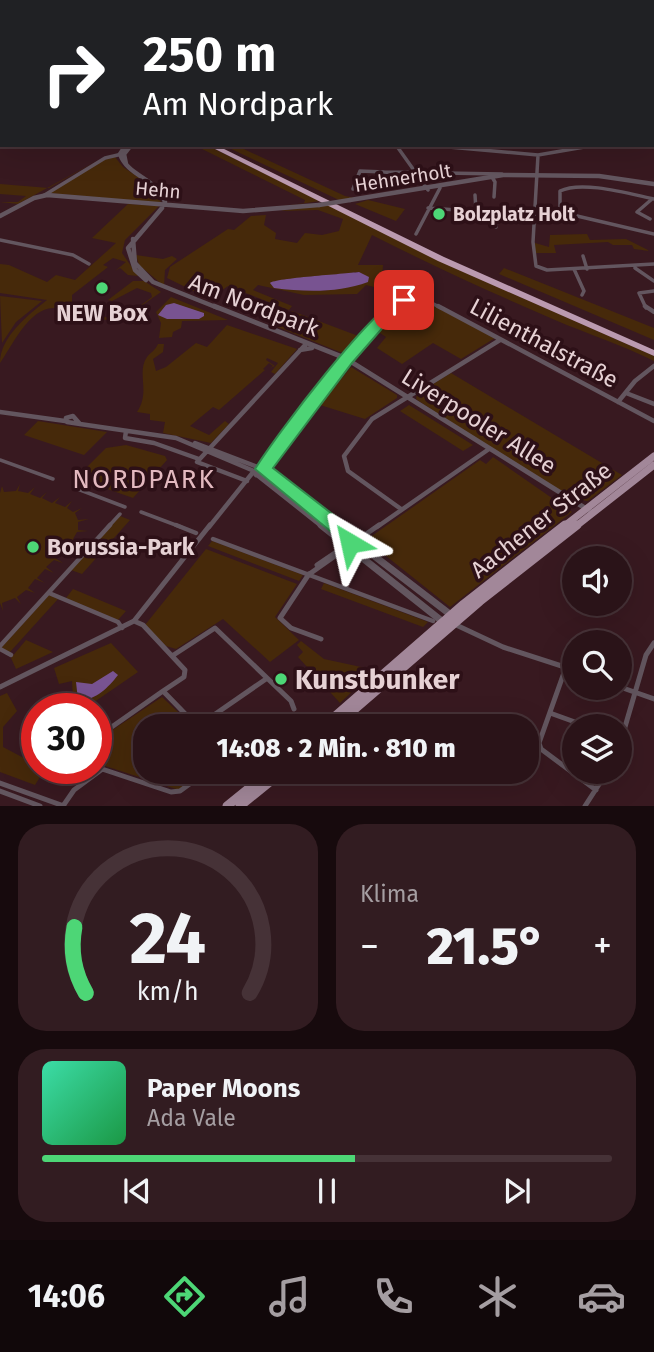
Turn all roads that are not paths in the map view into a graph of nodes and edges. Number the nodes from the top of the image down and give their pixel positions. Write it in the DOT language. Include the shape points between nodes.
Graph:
graph roads {
  1 [pos="127,147"];
  2 [pos="214,147"];
  3 [pos="221,147"];
  4 [pos="397,147"];
  5 [pos="448,147"];
  6 [pos="581,147"];
  7 [pos="122,155"];
  8 [pos="538,155"];
  9 [pos="384,172"];
  10 [pos="415,172"];
  11 [pos="503,175"];
  12 [pos="536,175"];
  13 [pos="492,177"];
  14 [pos="654,184"];
  15 [pos="440,188"];
  16 [pos="428,190"];
  17 [pos="475,195"];
  18 [pos="43,196"];
  19 [pos="494,197"];
  20 [pos="653,199"];
  21 [pos="165,202"];
  22 [pos="319,205"];
  23 [pos="162,208"];
  24 [pos="428,208"];
  25 [pos="534,210"];
  26 [pos="476,211"];
  27 [pos="560,212"];
  28 [pos="498,213"];
  29 [pos="0,216"];
  30 [pos="650,219"];
  31 [pos="496,227"];
  32 [pos="416,234"];
  33 [pos="654,234"];
  34 [pos="133,239"];
  35 [pos="0,240"];
  36 [pos="583,256"];
  37 [pos="89,264"];
  38 [pos="654,264"];
  39 [pos="635,267"];
  40 [pos="574,269"];
  41 [pos="587,269"];
  42 [pos="654,281"];
  43 [pos="654,291"];
  44 [pos="582,295"];
  45 [pos="654,312"];
  46 [pos="500,340"];
  47 [pos="305,346"];
  48 [pos="654,351"];
  49 [pos="345,360"];
  50 [pos="654,366"];
  51 [pos="626,393"];
  52 [pos="406,397"];
  53 [pos="618,402"];
  54 [pos="654,404"];
  55 [pos="0,412"];
  56 [pos="65,421"];
  57 [pos="654,421"];
  58 [pos="80,424"];
  59 [pos="126,431"];
  60 [pos="209,449"];
  61 [pos="489,449"];
  62 [pos="654,456"];
  63 [pos="199,459"];
  64 [pos="0,460"];
  65 [pos="650,468"];
  66 [pos="258,470"];
  67 [pos="53,480"];
  68 [pos="247,481"];
  69 [pos="75,488"];
  70 [pos="125,507"];
  71 [pos="401,509"];
  72 [pos="590,511"];
  73 [pos="141,512"];
  74 [pos="120,514"];
  75 [pos="196,533"];
  76 [pos="213,539"];
  77 [pos="355,541"];
  78 [pos="347,546"];
  79 [pos="505,574"];
  80 [pos="308,575"];
  81 [pos="499,586"];
  82 [pos="49,593"];
  83 [pos="445,620"];
  84 [pos="134,621"];
  85 [pos="122,628"];
  86 [pos="321,639"];
  87 [pos="654,643"];
  88 [pos="0,648"];
  89 [pos="11,654"];
  90 [pos="172,656"];
  91 [pos="562,666"];
  92 [pos="562,678"];
  93 [pos="266,679"];
  94 [pos="0,687"];
  95 [pos="163,691"];
  96 [pos="632,692"];
  97 [pos="635,693"];
  98 [pos="654,699"];
  99 [pos="294,709"];
  100 [pos="550,713"];
  101 [pos="185,714"];
  102 [pos="215,714"];
  103 [pos="338,714"];
  104 [pos="347,714"];
  105 [pos="628,714"];
  106 [pos="562,717"];
  107 [pos="112,727"];
  108 [pos="112,772"];
  109 [pos="133,779"];
  110 [pos="0,783"];
  111 [pos="81,784"];
  112 [pos="147,784"];
  113 [pos="190,784"];
  114 [pos="255,784"];
  115 [pos="267,784"];
  116 [pos="600,784"];
  117 [pos="596,790"];
  118 [pos="0,791"];
  119 [pos="40,806"];
  120 [pos="64,806"];
  121 [pos="228,806"];
  122 [pos="240,806"];
  123 [pos="585,806"];
  1 -- 7 [label="street"];
  2 -- 48 [label="highway" via="441,259"];
  3 -- 48 [label="highway" via="454,262"];
  4 -- 10 [label="street"];
  5 -- 8 [label="street"];
  6 -- 8 [label="street"];
  7 -- 18 [label="street" via="103,159"];
  7 -- 21 [label="street" via="129,169 161,191"];
  8 -- 12 [label="street"];
  9 -- 9 [label="street" via="360,171 351,188 372,189"];
  9 -- 10 [label="street"];
  10 -- 11 [label="street"];
  10 -- 16 [label="street"];
  11 -- 12 [label="street, Hehnerholt"];
  11 -- 13 [label="street, Hehnerholt"];
  12 -- 14 [label="street, Hehnerholt" via="599,176"];
  12 -- 25 [label="street"];
  13 -- 15 [label="street, Hehnerholt"];
  13 -- 19 [label="street"];
  15 -- 16 [label="street, Hehnerholt"];
  15 -- 24 [label="street"];
  16 -- 22 [label="street, Hehnerholt, bridge"];
  17 -- 26 [label="street"];
  18 -- 22 [label="street, Hehn" via="243,211"];
  18 -- 29 [label="street, Hehn"];
  20 -- 27 [label="street" via="606,189 566,188 560,191"];
  20 -- 30 [label="street" via="636,212"];
  23 -- 34 [label="street, Am Nordpark"];
  24 -- 26 [label="street"];
  24 -- 32 [label="street"];
  25 -- 27 [label="street"];
  25 -- 28 [label="street"];
  25 -- 40 [label="street" via="536,266 547,271"];
  26 -- 28 [label="street"];
  27 -- 33 [label="street"];
  28 -- 31 [label="street"];
  34 -- 47 [label="street, Am Nordpark" via="135,262 153,282"];
  35 -- 37 [label="street" via="73,255"];
  36 -- 41 [label="street"];
  38 -- 39 [label="street"];
  39 -- 41 [label="street"];
  39 -- 42 [label="street"];
  40 -- 41 [label="street"];
  40 -- 44 [label="street"];
  43 -- 45 [label="street" via="639,293 646,308"];
  46 -- 49 [label="street, Lilienthalstraße" via="415,295 394,306"];
  46 -- 52 [label="street"];
  46 -- 53 [label="street, Lilienthalstraße"];
  47 -- 49 [label="street, Am Nordpark"];
  47 -- 60 [label="street"];
  49 -- 52 [label="street, Liverpooler Allee"];
  49 -- 66 [label="street"];
  50 -- 51 [label="street, Lilienthalstraße"];
  51 -- 53 [label="street, Lilienthalstraße"];
  51 -- 54 [label="street, Lilienthalstraße"];
  52 -- 61 [label="street, Liverpooler Allee"];
  52 -- 71 [label="street" via="370,421 343,460 348,471"];
  53 -- 57 [label="street, Lilienthalstraße"];
  55 -- 56 [label="street"];
  56 -- 58 [label="street"];
  56 -- 58 [label="street" via="73,416"];
  58 -- 59 [label="street"];
  59 -- 60 [label="street" via="176,438"];
  59 -- 63 [label="street" via="125,438"];
  60 -- 63 [label="street"];
  60 -- 66 [label="street"];
  61 -- 71 [label="street"];
  61 -- 72 [label="street, Liverpooler Allee"];
  62 -- 65 [label="main road, Aachener Straße"];
  63 -- 68 [label="street" via="201,466"];
  64 -- 67 [label="street"];
  65 -- 72 [label="main road, Aachener Straße"];
  66 -- 68 [label="street"];
  66 -- 77 [label="street"];
  66 -- 78 [label="street"];
  68 -- 84 [label="street"];
  69 -- 70 [label="street"];
  71 -- 77 [label="street"];
  72 -- 79 [label="main road, Aachener Straße"];
  72 -- 81 [label="main road, Aachener Straße"];
  73 -- 75 [label="street"];
  74 -- 82 [label="street"];
  76 -- 80 [label="street"];
  77 -- 78 [label="street"];
  77 -- 83 [label="street"];
  78 -- 80 [label="street"];
  78 -- 83 [label="street"];
  79 -- 81 [label="main road" via="496,583"];
  79 -- 83 [label="main road, Aachener Straße"];
  80 -- 83 [label="street"];
  80 -- 86 [label="street" via="280,618"];
  81 -- 83 [label="main road, Aachener Straße"];
  82 -- 85 [label="street" via="118,622"];
  82 -- 88 [label="street"];
  83 -- 91 [label="street" via="503,647"];
  83 -- 103 [label="main road"];
  83 -- 104 [label="main road"];
  84 -- 85 [label="street"];
  84 -- 90 [label="street"];
  85 -- 94 [label="street"];
  87 -- 97 [label="street"];
  88 -- 89 [label="street"];
  90 -- 93 [label="street" via="215,628"];
  90 -- 95 [label="street" via="186,674"];
  92 -- 100 [label="street"];
  93 -- 99 [label="street"];
  93 -- 102 [label="street"];
  95 -- 101 [label="street"];
  95 -- 107 [label="street"];
  96 -- 97 [label="street"];
  97 -- 98 [label="street"];
  97 -- 105 [label="street"];
  100 -- 106 [label="street"];
  100 -- 117 [label="street" via="541,749"];
  108 -- 109 [label="street"];
  110 -- 120 [label="street"];
  111 -- 120 [label="street"];
  112 -- 113 [label="street" via="171,792"];
  114 -- 121 [label="main road"];
  115 -- 122 [label="main road"];
  116 -- 117 [label="street"];
  117 -- 123 [label="street"];
  118 -- 119 [label="street"];
}
